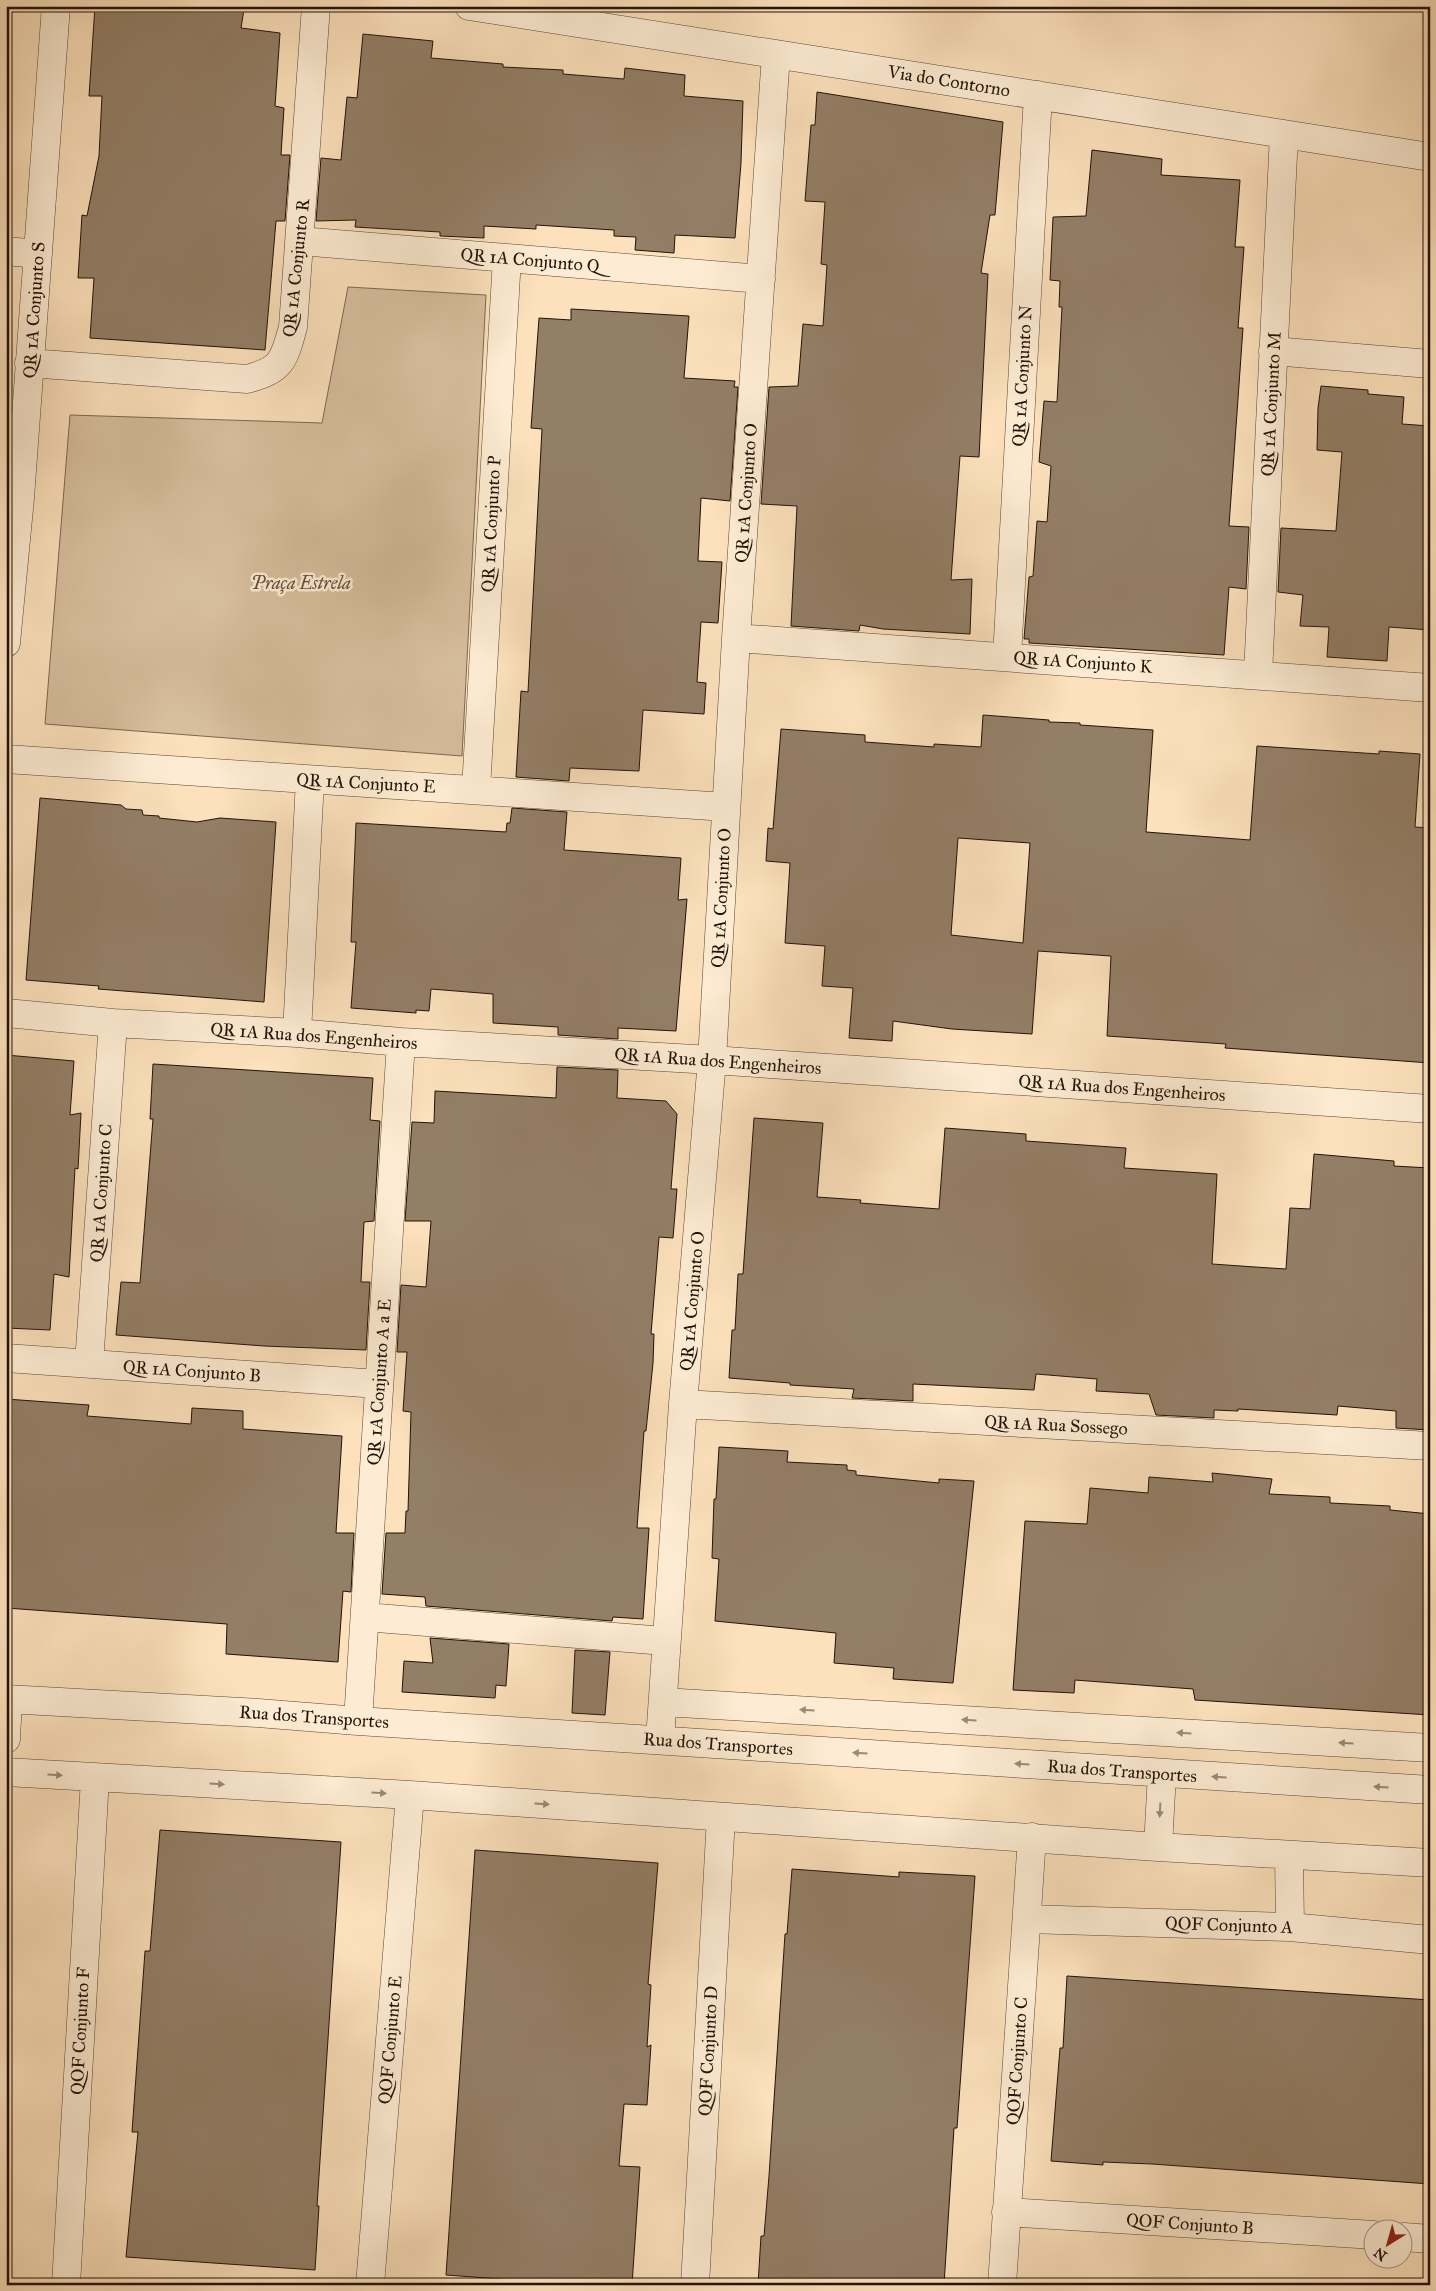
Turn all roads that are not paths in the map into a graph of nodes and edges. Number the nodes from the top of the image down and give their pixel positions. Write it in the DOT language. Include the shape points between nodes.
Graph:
graph roads {
  1 [pos="56,6"];
  2 [pos="316,6"];
  3 [pos="469,6"];
  4 [pos="776,54"];
  5 [pos="1038,95"];
  6 [pos="1284,134"];
  7 [pos="1430,156"];
  8 [pos="300,241"];
  9 [pos="6,251"];
  10 [pos="38,254"];
  11 [pos="507,258"];
  12 [pos="760,279"];
  13 [pos="1273,350"];
  14 [pos="29,363"];
  15 [pos="1430,364"];
  16 [pos="13,498"];
  17 [pos="736,638"];
  18 [pos="6,643"];
  19 [pos="1007,657"];
  20 [pos="1258,674"];
  21 [pos="1430,688"];
  22 [pos="6,759"];
  23 [pos="310,780"];
  24 [pos="476,789"];
  25 [pos="726,807"];
  26 [pos="6,1013"];
  27 [pos="112,1023"];
  28 [pos="297,1033"];
  29 [pos="401,1042"];
  30 [pos="712,1060"];
  31 [pos="1430,1109"];
  32 [pos="6,1358"];
  33 [pos="89,1363"];
  34 [pos="378,1384"];
  35 [pos="683,1404"];
  36 [pos="1430,1446"];
  37 [pos="364,1617"];
  38 [pos="665,1641"];
  39 [pos="7,1700"];
  40 [pos="663,1702"];
  41 [pos="358,1721"];
  42 [pos="6,1739"];
  43 [pos="660,1740"];
  44 [pos="1430,1748"];
  45 [pos="6,1772"];
  46 [pos="1162,1773"];
  47 [pos="95,1778"];
  48 [pos="1430,1790"];
  49 [pos="410,1795"];
  50 [pos="721,1817"];
  51 [pos="1032,1837"];
  52 [pos="1158,1847"];
  53 [pos="1289,1855"];
  54 [pos="1430,1863"];
  55 [pos="1027,1919"];
  56 [pos="1290,1927"];
  57 [pos="1430,1940"];
  58 [pos="1006,2212"];
  59 [pos="1364,2234"];
  60 [pos="1414,2238"];
  61 [pos="1430,2239"];
  62 [pos="66,2285"];
  63 [pos="370,2285"];
  64 [pos="695,2285"];
  65 [pos="1002,2285"];
  1 -- 10 [label="street, QR 1A Conjunto S"];
  2 -- 8 [label="street, QR 1A Conjunto R"];
  3 -- 4 [label="street, Via do Contorno"];
  4 -- 5 [label="street, Via do Contorno"];
  4 -- 12 [label="street, QR 1A Conjunto O"];
  5 -- 6 [label="street, Via do Contorno"];
  5 -- 19 [label="street, QR 1A Conjunto N"];
  6 -- 7 [label="street, Via do Contorno"];
  6 -- 13 [label="street, QR 1A Conjunto M"];
  8 -- 11 [label="street, QR 1A Conjunto Q"];
  8 -- 14 [label="street, QR 1A Conjunto R" via="293,327 286,353 267,374 247,378"];
  9 -- 10 [label="street"];
  10 -- 14 [label="street, QR 1A Conjunto S"];
  11 -- 12 [label="street, QR 1A Conjunto Q"];
  11 -- 24 [label="street, QR 1A Conjunto P"];
  12 -- 17 [label="street, QR 1A Conjunto O"];
  13 -- 15 [label="street"];
  13 -- 20 [label="street, QR 1A Conjunto M"];
  14 -- 16 [label="street, QR 1A Conjunto S"];
  16 -- 18 [label="street, QR 1A Conjunto S"];
  17 -- 19 [label="street, QR 1A Conjunto K"];
  17 -- 25 [label="street, QR 1A Conjunto O"];
  19 -- 20 [label="street, QR 1A Conjunto K"];
  20 -- 21 [label="street, QR 1A Conjunto K"];
  22 -- 23 [label="street, QR 1A Conjunto E"];
  23 -- 24 [label="street, QR 1A Conjunto E"];
  23 -- 28 [label="street"];
  24 -- 25 [label="street, QR 1A Conjunto E"];
  25 -- 30 [label="street, QR 1A Conjunto O"];
  26 -- 27 [label="street, QR 1A Rua dos Engenheiros"];
  27 -- 28 [label="street, QR 1A Rua dos Engenheiros"];
  27 -- 33 [label="street, QR 1A Conjunto C"];
  28 -- 29 [label="street, QR 1A Rua dos Engenheiros"];
  29 -- 30 [label="street, QR 1A Rua dos Engenheiros"];
  29 -- 34 [label="street, QR 1A Conjunto A a E"];
  30 -- 31 [label="street, QR 1A Rua dos Engenheiros"];
  30 -- 35 [label="street, QR 1A Conjunto O"];
  32 -- 33 [label="street, QR 1A Conjunto B"];
  33 -- 34 [label="street, QR 1A Conjunto B"];
  34 -- 37 [label="street, QR 1A Conjunto A a E"];
  35 -- 36 [label="street, QR 1A Rua Sossego"];
  35 -- 38 [label="street, QR 1A Conjunto O"];
  37 -- 38 [label="street"];
  37 -- 41 [label="street, QR 1A Conjunto A a E"];
  38 -- 40 [label="street, QR 1A Conjunto O"];
  39 -- 41 [label="street, Rua dos Transportes"];
  39 -- 42 [label="street"];
  40 -- 43 [label="street, QR 1A Conjunto O"];
  44 -- 40 [label="street, one-way"];
  41 -- 43 [label="street, Rua dos Transportes"];
  46 -- 43 [label="street, Rua dos Transportes, one-way"];
  45 -- 47 [label="street, one-way"];
  48 -- 46 [label="street, Rua dos Transportes, one-way"];
  46 -- 52 [label="street, one-way"];
  47 -- 49 [label="street, one-way"];
  47 -- 62 [label="street, QOF Conjunto F"];
  49 -- 50 [label="street, one-way"];
  49 -- 63 [label="street, QOF Conjunto E"];
  50 -- 51 [label="street"];
  50 -- 64 [label="street, QOF Conjunto D"];
  51 -- 52 [label="street"];
  51 -- 55 [label="street, QOF Conjunto C"];
  52 -- 53 [label="street"];
  53 -- 54 [label="street"];
  53 -- 56 [label="street"];
  55 -- 56 [label="street, QOF Conjunto A"];
  55 -- 58 [label="street, QOF Conjunto C"];
  56 -- 57 [label="street, QOF Conjunto A"];
  58 -- 59 [label="street, QOF Conjunto B"];
  58 -- 65 [label="street, QOF Conjunto C"];
  60 -- 61 [label="street"];
}
